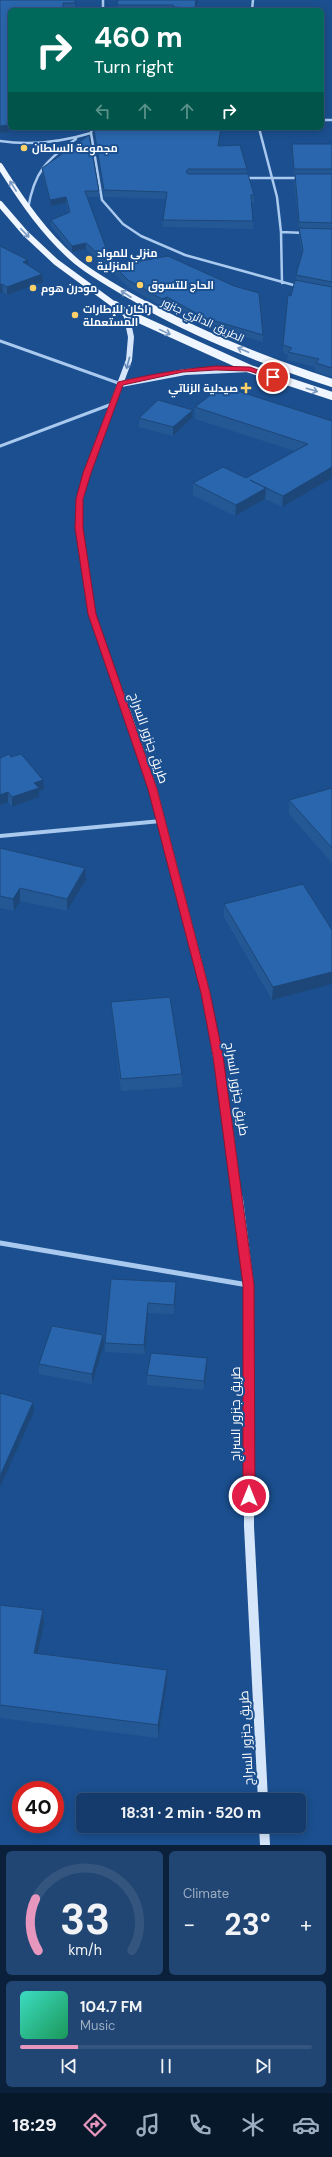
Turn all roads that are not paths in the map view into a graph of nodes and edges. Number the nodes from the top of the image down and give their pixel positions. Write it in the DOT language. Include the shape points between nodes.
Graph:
graph roads {
  1 [pos="92,130"];
  2 [pos="260,130"];
  3 [pos="91,133"];
  4 [pos="78,138"];
  5 [pos="0,141"];
  6 [pos="0,166"];
  7 [pos="241,178"];
  8 [pos="272,178"];
  9 [pos="302,178"];
  10 [pos="0,204"];
  11 [pos="28,211"];
  12 [pos="281,232"];
  13 [pos="310,234"];
  14 [pos="282,283"];
  15 [pos="305,288"];
  16 [pos="126,313"];
  17 [pos="0,341"];
  18 [pos="250,369"];
  19 [pos="332,383"];
  20 [pos="121,384"];
  21 [pos="332,396"];
  22 [pos="112,404"];
  23 [pos="0,446"];
  24 [pos="162,821"];
  25 [pos="0,836"];
  26 [pos="0,1243"];
  27 [pos="249,1285"];
  28 [pos="262,1793"];
  29 [pos="264,1833"];
  30 [pos="265,1845"];
  1 -- 3 [label="street"];
  2 -- 8 [label="street"];
  3 -- 4 [label="street"];
  3 -- 14 [label="street" via="102,200 124,224 141,236 185,255"];
  4 -- 5 [label="street" via="29,144"];
  4 -- 11 [label="street" via="48,159 38,171 30,190"];
  11 -- 6 [label="main road, الطريق الدائري جنزور, one-way"];
  7 -- 8 [label="street"];
  8 -- 9 [label="street"];
  8 -- 12 [label="street"];
  10 -- 16 [label="main road, الطريق الدائري جنزور, one-way" via="25,234 56,262"];
  19 -- 11 [label="main road, الطريق الدائري جنزور, one-way" via="251,354 142,304 75,260"];
  12 -- 13 [label="street"];
  12 -- 14 [label="street"];
  14 -- 15 [label="street"];
  16 -- 18 [label="main road, الطريق الدائري جنزور, one-way"];
  16 -- 20 [label="street, طريق جنزور السراج, one-way" via="130,349"];
  17 -- 20 [label="street"];
  18 -- 20 [label="street" via="183,370"];
  18 -- 21 [label="main road, الطريق الدائري جنزور, one-way"];
  20 -- 22 [label="street, طريق جنزور السراج"];
  22 -- 23 [label="street"];
  22 -- 24 [label="street, طريق جنزور السراج" via="80,499 79,528 92,614"];
  24 -- 25 [label="street"];
  24 -- 27 [label="street, طريق جنزور السراج" via="206,993 218,1056"];
  26 -- 27 [label="street"];
  27 -- 28 [label="street, طريق جنزور السراج" via="249,1526"];
  29 -- 30 [label="street"];
}
